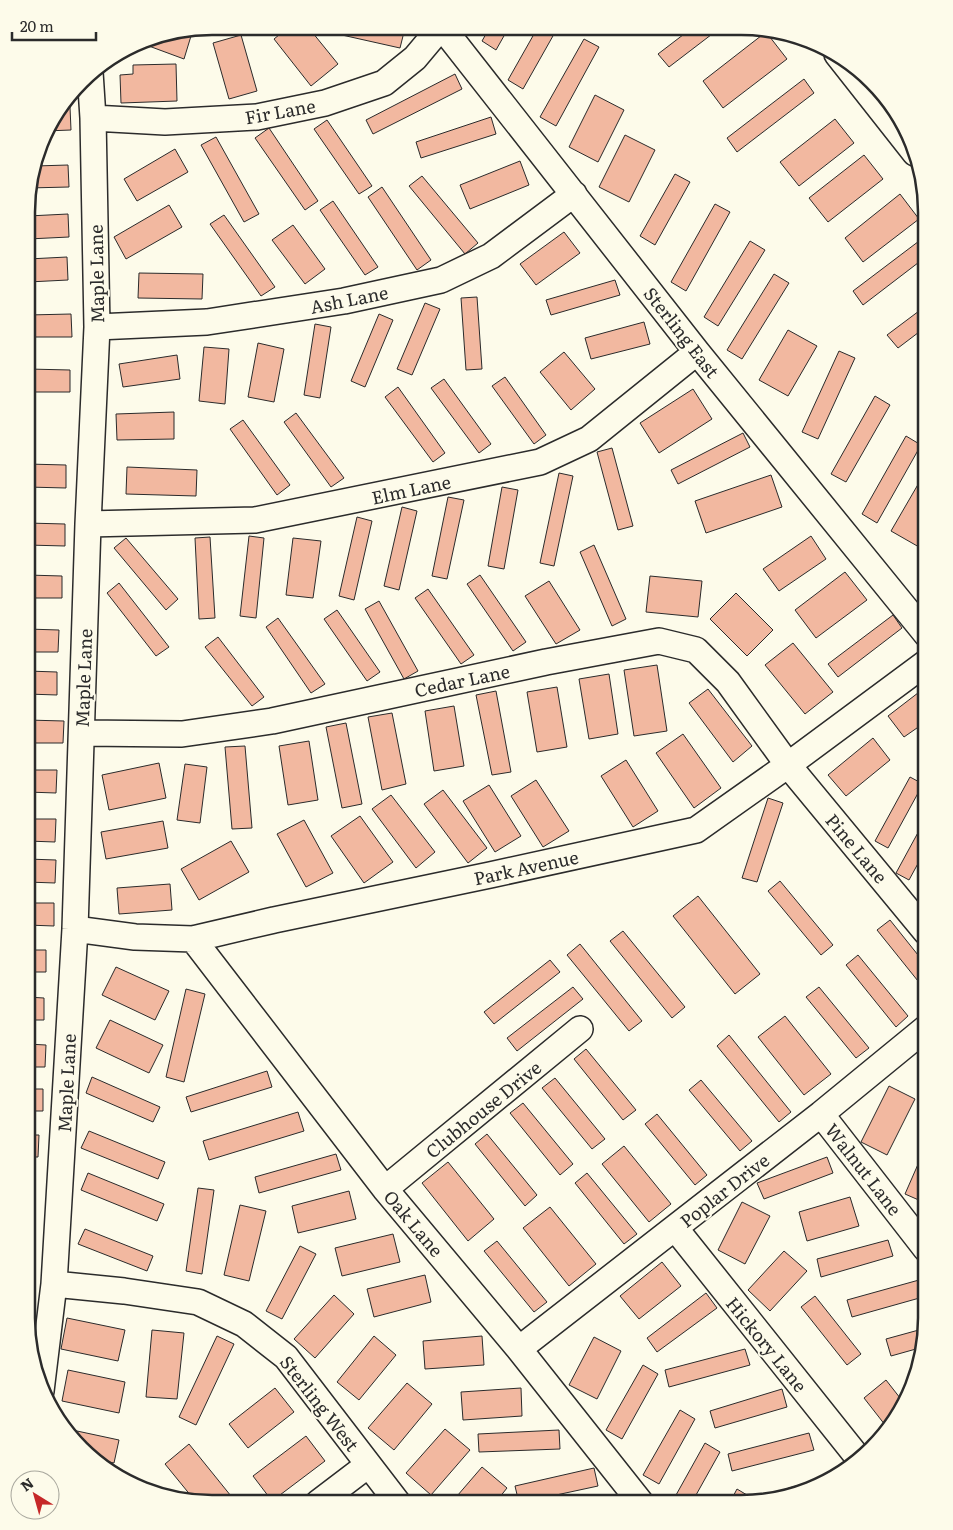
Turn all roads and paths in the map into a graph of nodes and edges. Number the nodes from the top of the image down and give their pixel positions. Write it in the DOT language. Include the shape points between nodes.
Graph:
graph roads {
  1 [pos="434,35"];
  2 [pos="447,35"];
  3 [pos="854,75"];
  4 [pos="91,83"];
  5 [pos="93,118"];
  6 [pos="901,135"];
  7 [pos="574,194"];
  8 [pos="97,327"];
  9 [pos="697,352"];
  10 [pos="88,524"];
  11 [pos="918,624"];
  12 [pos="918,669"];
  13 [pos="82,733"];
  14 [pos="788,765"];
  15 [pos="918,922"];
  16 [pos="75,929"];
  17 [pos="193,939"];
  18 [pos="580,1029"];
  19 [pos="918,1035"];
  20 [pos="821,1114"];
  21 [pos="385,1189"];
  22 [pos="675,1228"];
  23 [pos="918,1238"];
  24 [pos="54,1284"];
  25 [pos="518,1349"];
  26 [pos="44,1374"];
  27 [pos="855,1454"];
  28 [pos="368,1466"];
  29 [pos="328,1495"];
  30 [pos="392,1495"];
  31 [pos="634,1495"];
  1 -- 5 [label="street, Fir Lane" via="415,58 384,83 324,103 248,118 165,122"];
  2 -- 7 [label="street, Sterling East"];
  3 -- 6 [label="street"];
  4 -- 5 [label="street, Maple Lane"];
  5 -- 8 [label="street, Maple Lane"];
  7 -- 8 [label="street, Ash Lane" via="491,256 440,280 344,301 207,322"];
  7 -- 9 [label="street, Sterling East"];
  8 -- 10 [label="street, Maple Lane"];
  9 -- 10 [label="street, Elm Lane" via="590,439 540,462 255,520"];
  9 -- 11 [label="street, Sterling East"];
  10 -- 13 [label="street, Maple Lane"];
  12 -- 14 [label="street, Park Avenue"];
  13 -- 14 [label="street, Cedar Lane" via="182,734 272,721 546,662 658,642 696,650 728,682"];
  13 -- 16 [label="street, Maple Lane"];
  14 -- 15 [label="street, Pine Lane"];
  14 -- 17 [label="street, Park Avenue" via="696,830"];
  16 -- 17 [label="street, Park Avenue" via="135,937"];
  16 -- 24 [label="street, Maple Lane"];
  17 -- 21 [label="street, Oak Lane"];
  18 -- 21 [label="street, Clubhouse Drive"];
  19 -- 20 [label="street, Poplar Drive"];
  20 -- 22 [label="street, Poplar Drive"];
  20 -- 23 [label="street, Walnut Lane"];
  21 -- 25 [label="street, Oak Lane"];
  22 -- 25 [label="street, Poplar Drive"];
  22 -- 27 [label="street, Hickory Lane"];
  24 -- 26 [label="street, Maple Lane"];
  24 -- 28 [label="street, Sterling West" via="198,1302 244,1324 286,1357"];
  25 -- 31 [label="street, Oak Lane"];
  28 -- 29 [label="street"];
  28 -- 30 [label="street, Sterling West"];
}
